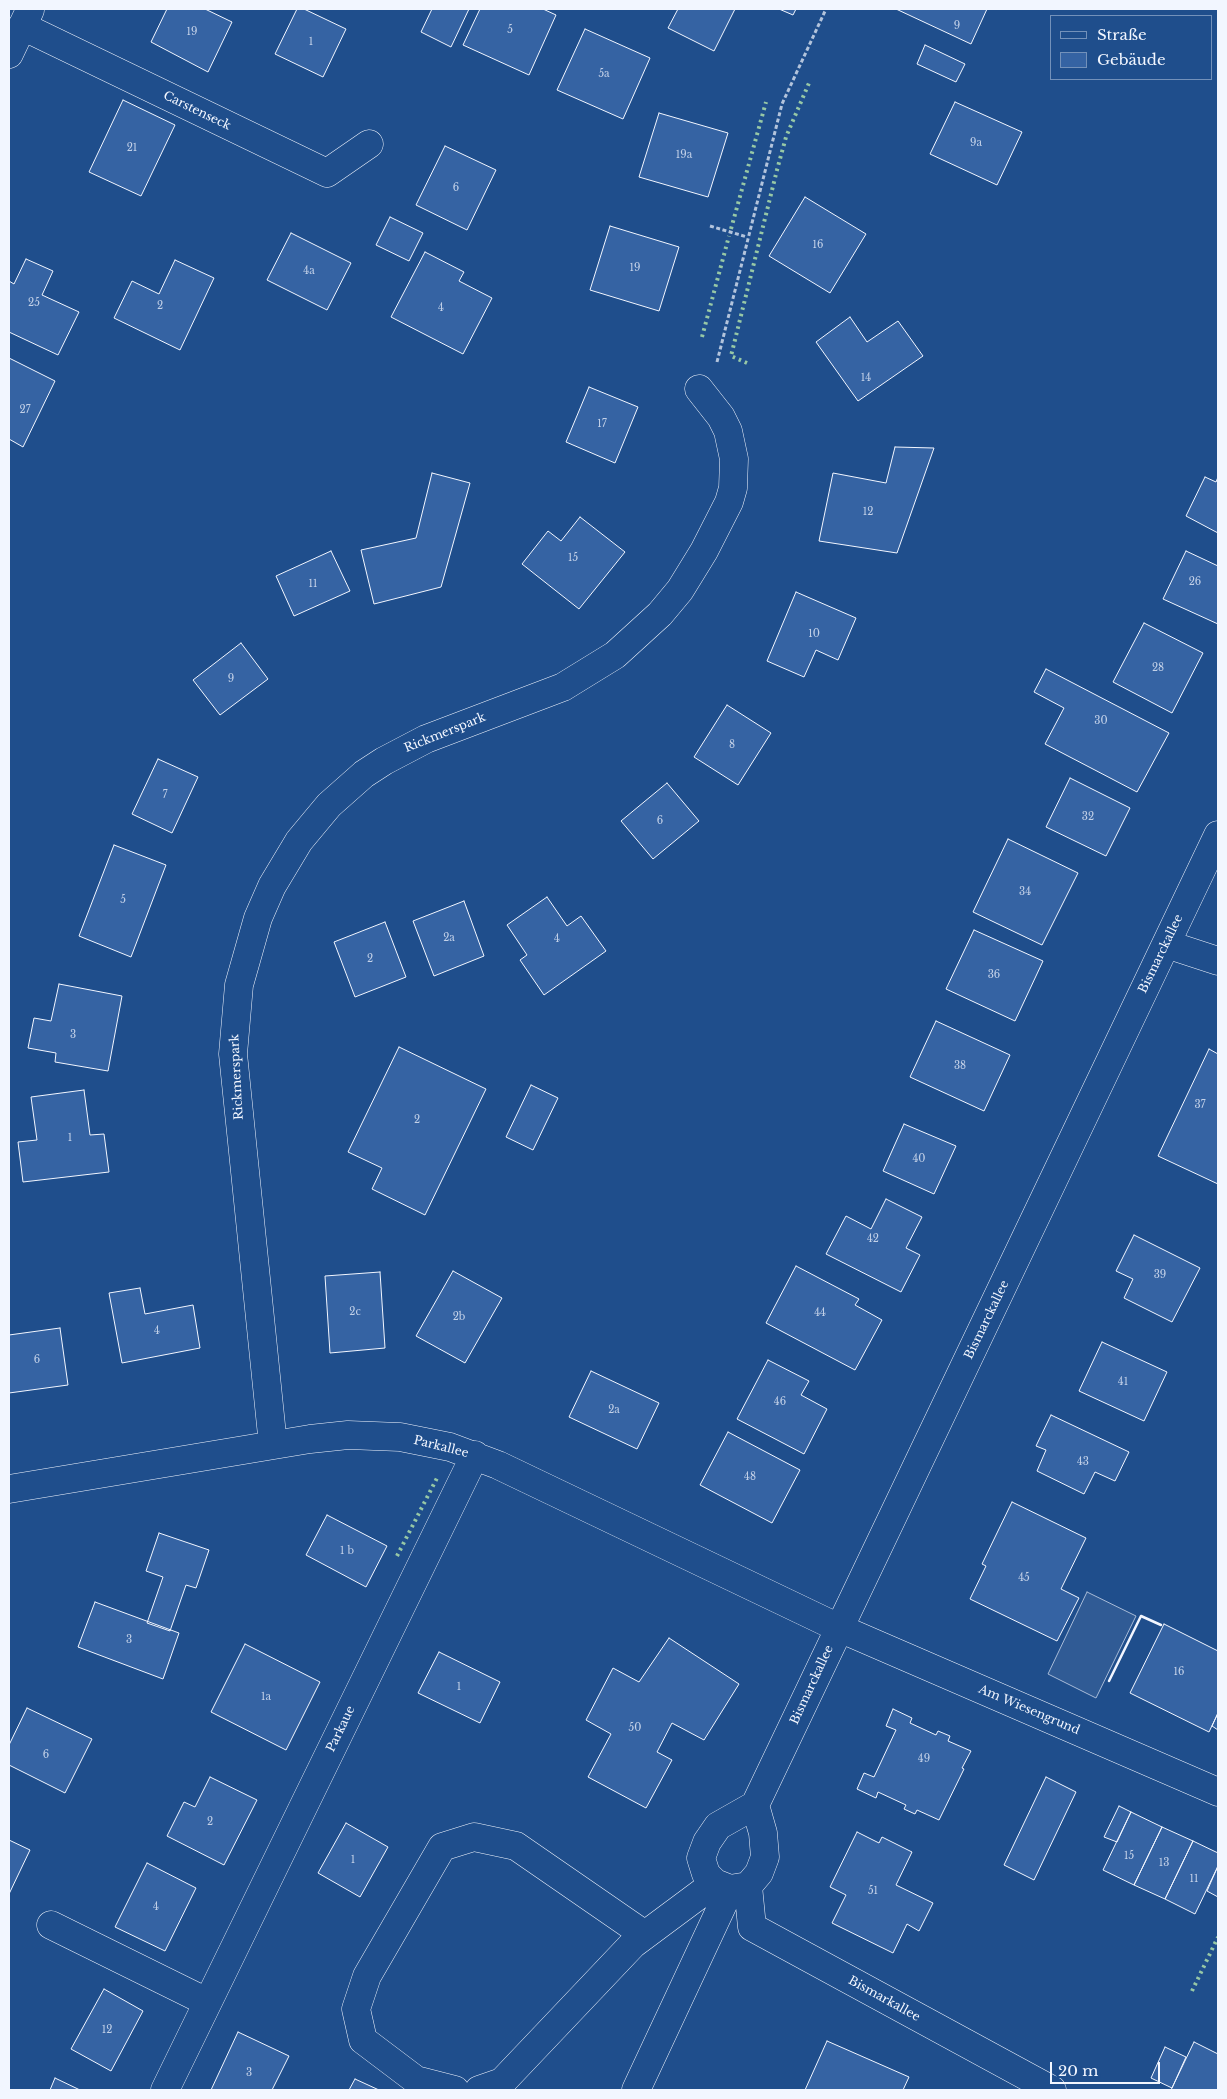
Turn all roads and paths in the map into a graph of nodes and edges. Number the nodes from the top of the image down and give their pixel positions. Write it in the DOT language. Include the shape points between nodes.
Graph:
graph roads {
  1 [pos="826,9"];
  2 [pos="26,17"];
  3 [pos="9,54"];
  4 [pos="369,144"];
  5 [pos="710,226"];
  6 [pos="747,237"];
  7 [pos="704,394"];
  8 [pos="1218,835"];
  9 [pos="1166,944"];
  10 [pos="1218,961"];
  11 [pos="273,1445"];
  12 [pos="475,1456"];
  13 [pos="9,1489"];
  14 [pos="839,1628"];
  15 [pos="1218,1792"];
  16 [pos="755,1804"];
  17 [pos="731,1886"];
  18 [pos="51,1925"];
  19 [pos="645,1935"];
  20 [pos="207,2002"];
  21 [pos="165,2090"];
  22 [pos="455,2090"];
  23 [pos="479,2090"];
  24 [pos="636,2090"];
  25 [pos="1052,2090"];
  1 -- 6 [label="path" via="782,104"];
  2 -- 3 [label="street"];
  2 -- 4 [label="street, Carstenseck" via="327,173"];
  5 -- 6 [label="path"];
  6 -- 7 [label="path"];
  7 -- 11 [label="street, Rickmerspark" via="721,418 732,445 733,488 704,551 680,590 660,614 615,655 563,687 426,739 364,774 329,805 299,841 272,886 258,918 239,985 233,1054"];
  8 -- 9 [label="street, Bismarckallee"];
  9 -- 10 [label="street"];
  9 -- 14 [label="street, Bismarckallee"];
  11 -- 12 [label="street, Parkallee" via="348,1435 374,1435 425,1441"];
  11 -- 13 [label="street, Parkallee"];
  12 -- 14 [label="street, Parkallee"];
  12 -- 20 [label="street, Parkaue"];
  14 -- 15 [label="street, Am Wiesengrund"];
  14 -- 16 [label="street, Bismarckallee"];
  16 -- 17 [label="street" via="763,1832 765,1857 759,1874"];
  16 -- 17 [label="street" via="718,1826 701,1858 706,1874"];
  17 -- 19 [label="street"];
  17 -- 24 [label="street"];
  17 -- 25 [label="street, Bismarkallee" via="752,1927"];
  18 -- 20 [label="street"];
  19 -- 22 [label="street" via="516,1846 474,1837 442,1847 367,1976 356,2010 363,2040 416,2080"];
  19 -- 23 [label="street" via="502,2082"];
  20 -- 21 [label="street, Parkaue"];
}
